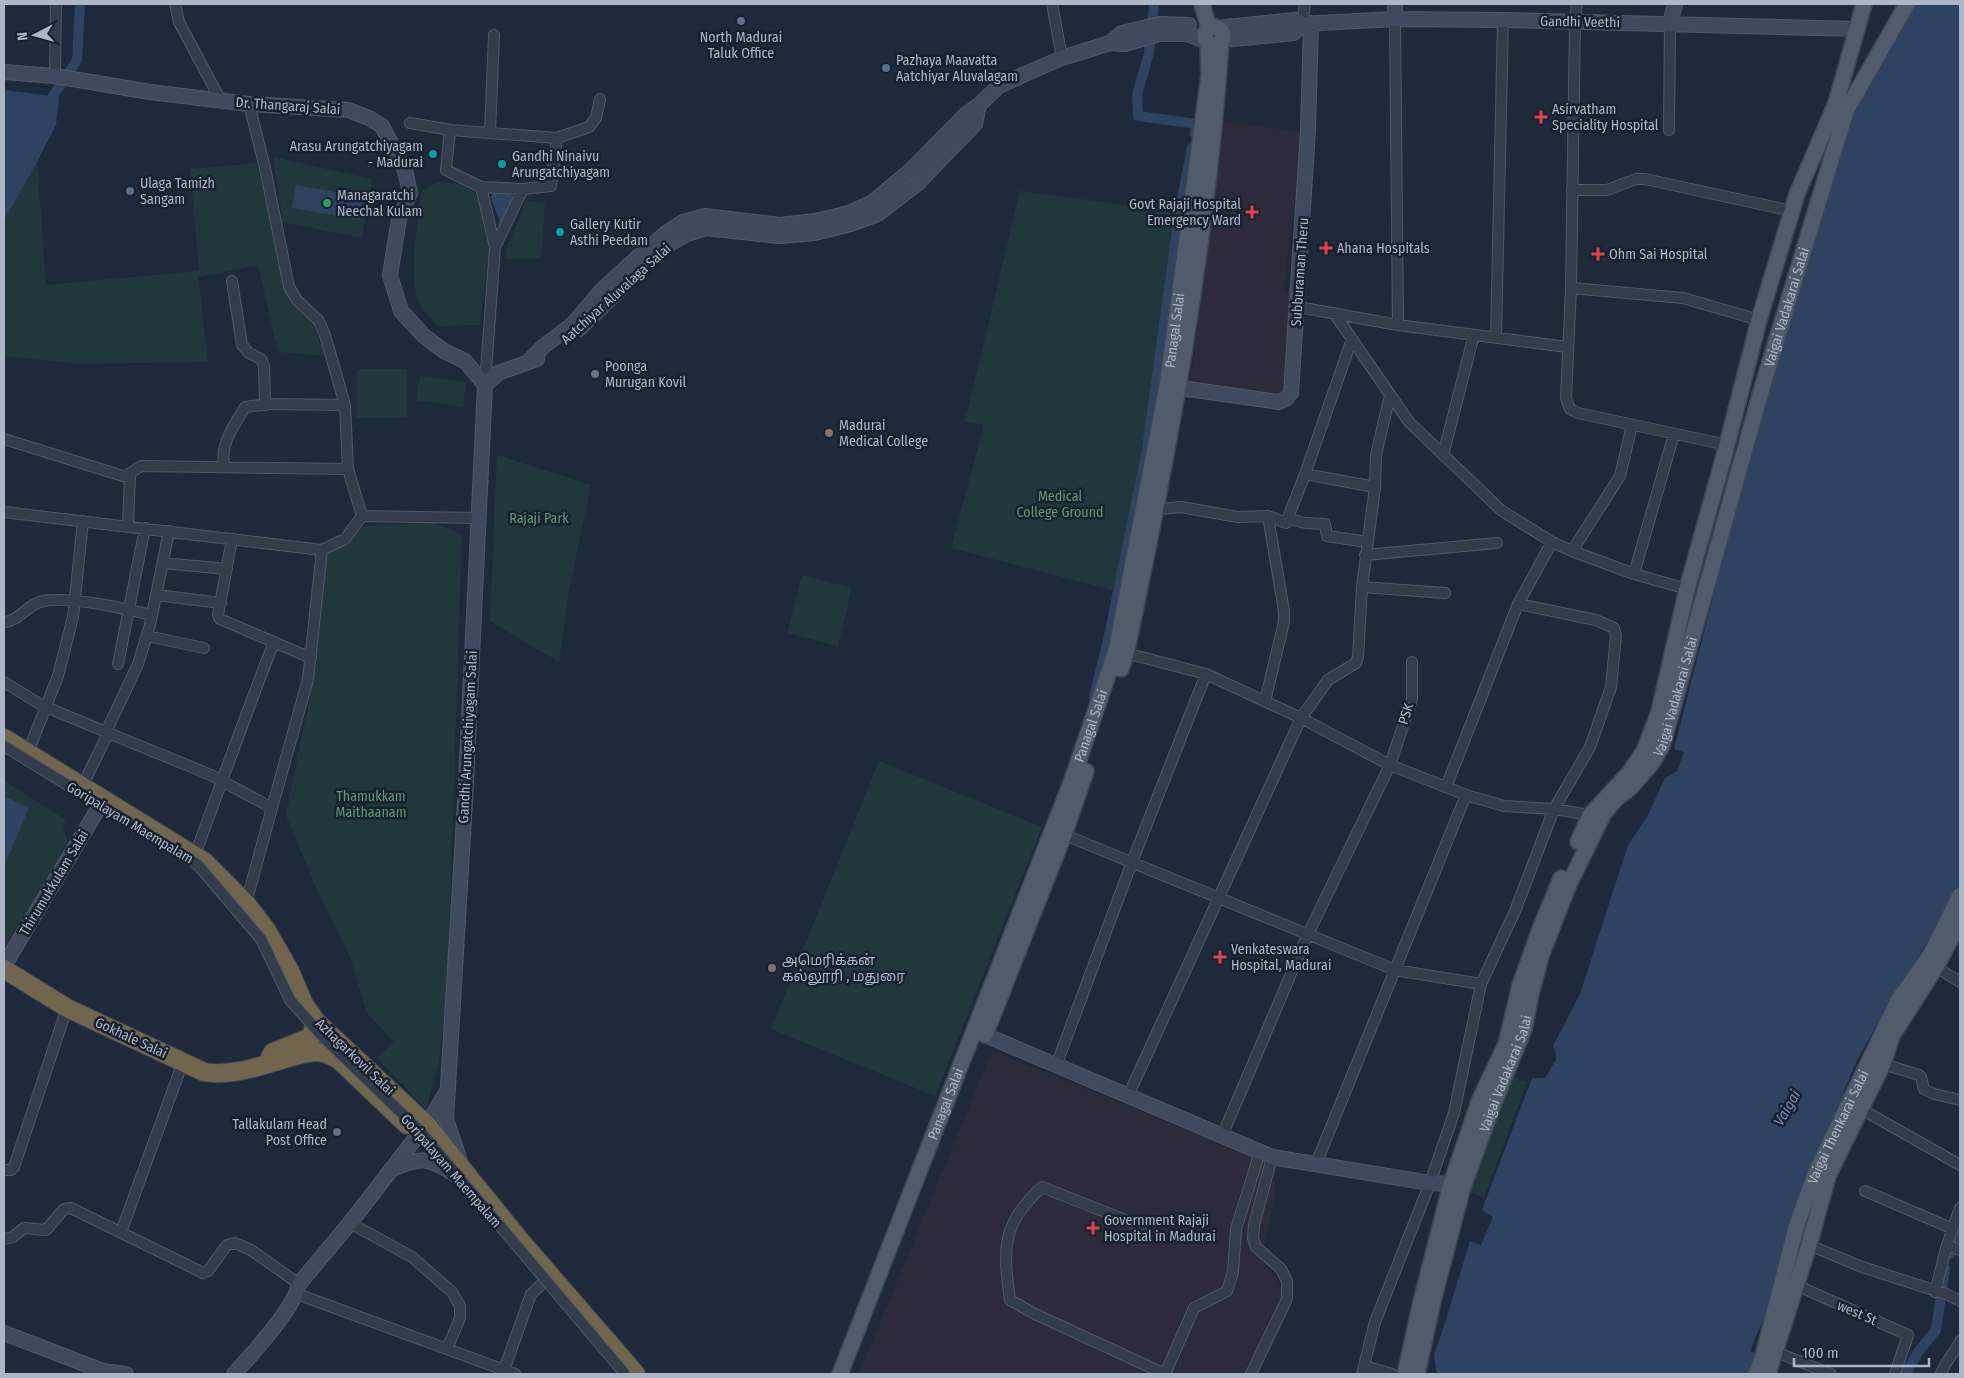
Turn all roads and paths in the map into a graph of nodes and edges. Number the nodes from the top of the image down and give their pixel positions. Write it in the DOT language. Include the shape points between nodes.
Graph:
graph roads {
  1 [pos="56,4"];
  2 [pos="175,4"];
  3 [pos="1052,4"];
  4 [pos="1202,4"];
  5 [pos="1305,4"];
  6 [pos="1395,4"];
  7 [pos="1577,4"];
  8 [pos="1675,4"];
  9 [pos="1864,4"];
  10 [pos="1907,4"];
  11 [pos="1395,20"];
  12 [pos="1503,20"];
  13 [pos="1575,22"];
  14 [pos="1307,24"];
  15 [pos="1670,24"];
  16 [pos="1858,29"];
  17 [pos="494,35"];
  18 [pos="1213,36"];
  19 [pos="1062,58"];
  20 [pos="4,72"];
  21 [pos="59,77"];
  22 [pos="600,99"];
  23 [pos="221,101"];
  24 [pos="249,104"];
  25 [pos="410,123"];
  26 [pos="450,130"];
  27 [pos="1668,130"];
  28 [pos="490,133"];
  29 [pos="556,138"];
  30 [pos="481,187"];
  31 [pos="522,189"];
  32 [pos="1572,190"];
  33 [pos="1792,211"];
  34 [pos="495,247"];
  35 [pos="232,282"];
  36 [pos="1570,288"];
  37 [pos="1298,307"];
  38 [pos="1334,313"];
  39 [pos="1759,320"];
  40 [pos="1398,325"];
  41 [pos="1474,335"];
  42 [pos="1496,338"];
  43 [pos="1352,339"];
  44 [pos="1567,348"];
  45 [pos="485,385"];
  46 [pos="1173,387"];
  47 [pos="1390,395"];
  48 [pos="265,405"];
  49 [pos="345,405"];
  50 [pos="1632,425"];
  51 [pos="1674,434"];
  52 [pos="4,439"];
  53 [pos="1727,444"];
  54 [pos="1746,448"];
  55 [pos="1443,455"];
  56 [pos="226,468"];
  57 [pos="348,469"];
  58 [pos="1305,474"];
  59 [pos="130,475"];
  60 [pos="1374,487"];
  61 [pos="1150,510"];
  62 [pos="4,512"];
  63 [pos="362,516"];
  64 [pos="1268,516"];
  65 [pos="478,518"];
  66 [pos="1288,519"];
  67 [pos="83,521"];
  68 [pos="128,526"];
  69 [pos="145,528"];
  70 [pos="169,531"];
  71 [pos="232,539"];
  72 [pos="1368,542"];
  73 [pos="1552,542"];
  74 [pos="1497,543"];
  75 [pos="322,550"];
  76 [pos="1572,551"];
  77 [pos="1365,555"];
  78 [pos="163,563"];
  79 [pos="227,569"];
  80 [pos="1634,574"];
  81 [pos="1362,587"];
  82 [pos="1687,589"];
  83 [pos="1445,594"];
  84 [pos="156,595"];
  85 [pos="74,602"];
  86 [pos="221,604"];
  87 [pos="1518,604"];
  88 [pos="128,610"];
  89 [pos="152,615"];
  90 [pos="4,622"];
  91 [pos="147,636"];
  92 [pos="274,642"];
  93 [pos="204,648"];
  94 [pos="1121,652"];
  95 [pos="311,658"];
  96 [pos="1412,662"];
  97 [pos="118,664"];
  98 [pos="1206,674"];
  99 [pos="4,682"];
  100 [pos="1265,701"];
  101 [pos="46,707"];
  102 [pos="1301,718"];
  103 [pos="107,733"];
  104 [pos="4,738"];
  105 [pos="4,746"];
  106 [pos="28,752"];
  107 [pos="1390,765"];
  108 [pos="223,781"];
  109 [pos="82,787"];
  110 [pos="1446,787"];
  111 [pos="1466,796"];
  112 [pos="104,800"];
  113 [pos="272,808"];
  114 [pos="1554,809"];
  115 [pos="1590,815"];
  116 [pos="1058,832"];
  117 [pos="194,855"];
  118 [pos="1132,862"];
  119 [pos="1960,895"];
  120 [pos="1220,898"];
  121 [pos="246,904"];
  122 [pos="1960,921"];
  123 [pos="1308,934"];
  124 [pos="1936,967"];
  125 [pos="4,968"];
  126 [pos="1395,970"];
  127 [pos="1960,982"];
  128 [pos="1482,984"];
  129 [pos="67,1008"];
  130 [pos="316,1021"];
  131 [pos="985,1035"];
  132 [pos="317,1052"];
  133 [pos="182,1062"];
  134 [pos="267,1064"];
  135 [pos="1883,1064"];
  136 [pos="1056,1066"];
  137 [pos="448,1088"];
  138 [pos="1128,1096"];
  139 [pos="1960,1100"];
  140 [pos="1860,1109"];
  141 [pos="422,1130"];
  142 [pos="1222,1136"];
  143 [pos="1266,1155"];
  144 [pos="1316,1164"];
  145 [pos="1960,1165"];
  146 [pos="4,1170"];
  147 [pos="390,1171"];
  148 [pos="461,1175"];
  149 [pos="1430,1183"];
  150 [pos="1456,1187"];
  151 [pos="1865,1191"];
  152 [pos="1960,1208"];
  153 [pos="350,1223"];
  154 [pos="1143,1228"];
  155 [pos="1953,1229"];
  156 [pos="121,1232"];
  157 [pos="4,1239"];
  158 [pos="1809,1245"];
  159 [pos="1955,1248"];
  160 [pos="542,1284"];
  161 [pos="1796,1285"];
  162 [pos="298,1289"];
  163 [pos="1940,1293"];
  164 [pos="1960,1301"];
  165 [pos="4,1332"];
  166 [pos="1960,1341"];
  167 [pos="447,1349"];
  168 [pos="1776,1352"];
  169 [pos="1363,1370"];
  170 [pos="510,1373"];
  171 [pos="1407,1373"];
  172 [pos="126,1374"];
  173 [pos="234,1374"];
  174 [pos="619,1374"];
  175 [pos="625,1374"];
  176 [pos="636,1374"];
  177 [pos="840,1374"];
  178 [pos="1165,1374"];
  179 [pos="1251,1374"];
  180 [pos="1756,1374"];
  181 [pos="1768,1374"];
  182 [pos="1831,1374"];
  183 [pos="1895,1374"];
  184 [pos="1941,1374"];
  1 -- 21 [label="street"];
  2 -- 23 [label="street" via="179,22"];
  3 -- 19 [label="street"];
  4 -- 18 [label="main road, Panagal Salai"];
  5 -- 14 [label="street"];
  6 -- 11 [label="street"];
  7 -- 13 [label="street"];
  8 -- 15 [label="street"];
  9 -- 16 [label="main road, Vaigai Vadakarai Salai"];
  10 -- 54 [label="main road, Vaigai Vadakarai Salai" via="1846,112"];
  11 -- 12 [label="street, Gandhi Veethi"];
  11 -- 14 [label="street, Gandhi Veethi"];
  11 -- 40 [label="street"];
  12 -- 13 [label="street, Gandhi Veethi"];
  12 -- 42 [label="street"];
  13 -- 15 [label="street, Gandhi Veethi"];
  13 -- 32 [label="street"];
  14 -- 18 [label="street, Gandhi Veethi" via="1295,20"];
  14 -- 37 [label="street, Subburaman Theru" via="1308,130"];
  15 -- 16 [label="street, Gandhi Veethi"];
  15 -- 27 [label="street"];
  16 -- 33 [label="main road, Vaigai Vadakarai Salai" via="1836,103"];
  17 -- 28 [label="street"];
  18 -- 19 [label="street, Aatchiyar Aluvalaga Salai" via="1160,29 1122,33 1110,44"];
  18 -- 46 [label="main road, Panagal Salai"];
  19 -- 45 [label="street, Aatchiyar Aluvalaga Salai" via="1000,86 965,114 873,202 850,213 816,222 780,225 705,216 683,222 639,256 601,291 574,323 530,361 498,373"];
  20 -- 21 [label="street, Dr. Thangaraj Salai"];
  21 -- 23 [label="street, Dr. Thangaraj Salai"];
  22 -- 29 [label="street" via="596,118 589,127"];
  23 -- 24 [label="street, Dr. Thangaraj Salai"];
  24 -- 45 [label="street, Dr. Thangaraj Salai" via="348,110 382,126 406,170 410,193 400,218 390,275 401,311 424,336 465,362"];
  24 -- 49 [label="street" via="289,287 297,300 319,321"];
  25 -- 26 [label="street"];
  26 -- 28 [label="street"];
  26 -- 30 [label="street" via="446,170"];
  28 -- 29 [label="street"];
  29 -- 31 [label="street" via="551,186"];
  30 -- 31 [label="street"];
  30 -- 34 [label="street"];
  31 -- 34 [label="street"];
  32 -- 33 [label="street" via="1607,190 1636,179 1646,179"];
  32 -- 36 [label="street"];
  33 -- 39 [label="main road, Vaigai Vadakarai Salai"];
  34 -- 45 [label="street"];
  35 -- 48 [label="street" via="242,345 249,353 262,359 264,366"];
  36 -- 39 [label="street" via="1683,298"];
  36 -- 44 [label="street"];
  37 -- 38 [label="street"];
  37 -- 46 [label="street, Subburaman Theru" via="1291,393 1286,399 1279,402"];
  38 -- 40 [label="street"];
  38 -- 43 [label="street"];
  39 -- 53 [label="main road, Vaigai Vadakarai Salai"];
  40 -- 41 [label="street"];
  41 -- 42 [label="street"];
  41 -- 55 [label="street"];
  42 -- 44 [label="street"];
  43 -- 47 [label="street"];
  43 -- 58 [label="street"];
  44 -- 50 [label="street" via="1566,398 1570,409 1578,414"];
  45 -- 65 [label="street, Gandhi Arungatchiyagam Salai"];
  46 -- 61 [label="main road, Panagal Salai"];
  47 -- 55 [label="street" via="1409,422"];
  47 -- 60 [label="street" via="1376,455"];
  48 -- 49 [label="street"];
  48 -- 56 [label="street" via="245,407 224,450 222,459"];
  49 -- 57 [label="street"];
  50 -- 51 [label="street"];
  50 -- 76 [label="street" via="1620,476"];
  51 -- 53 [label="street"];
  51 -- 80 [label="street"];
  52 -- 59 [label="street" via="123,476"];
  53 -- 54 [label="street"];
  53 -- 82 [label="main road, Vaigai Vadakarai Salai"];
  54 -- 150 [label="main road, Vaigai Vadakarai Salai" via="1662,746 1652,763 1604,813 1569,884 1541,956 1524,1029"];
  55 -- 73 [label="street" via="1502,511"];
  56 -- 57 [label="street"];
  56 -- 59 [label="street" via="142,466"];
  57 -- 63 [label="street"];
  58 -- 60 [label="street"];
  58 -- 66 [label="street"];
  59 -- 68 [label="street"];
  60 -- 72 [label="street"];
  61 -- 64 [label="street" via="1181,507 1238,518"];
  61 -- 94 [label="main road, Panagal Salai"];
  62 -- 67 [label="street"];
  63 -- 65 [label="street"];
  63 -- 75 [label="street" via="344,539"];
  64 -- 66 [label="street" via="1286,523"];
  64 -- 100 [label="street" via="1284,622"];
  65 -- 137 [label="street, Gandhi Arungatchiyagam Salai"];
  66 -- 72 [label="street" via="1306,524 1325,524 1327,536"];
  67 -- 68 [label="street"];
  67 -- 85 [label="street"];
  68 -- 69 [label="street"];
  69 -- 70 [label="street"];
  69 -- 88 [label="street"];
  70 -- 71 [label="street"];
  70 -- 78 [label="street"];
  71 -- 75 [label="street"];
  71 -- 79 [label="street"];
  72 -- 77 [label="street"];
  73 -- 76 [label="street"];
  73 -- 87 [label="street"];
  74 -- 77 [label="street"];
  75 -- 95 [label="street"];
  76 -- 80 [label="street"];
  77 -- 81 [label="street"];
  78 -- 79 [label="street"];
  78 -- 84 [label="street"];
  79 -- 86 [label="street"];
  80 -- 82 [label="street"];
  81 -- 83 [label="street"];
  81 -- 102 [label="street" via="1356,663 1332,676"];
  82 -- 115 [label="main road, Vaigai Vadakarai Salai" via="1659,712 1644,751 1629,773"];
  84 -- 86 [label="street"];
  84 -- 89 [label="street"];
  85 -- 88 [label="street"];
  85 -- 90 [label="street" via="45,600"];
  85 -- 101 [label="street" via="58,676"];
  86 -- 92 [label="street" via="218,615 223,621"];
  87 -- 110 [label="street"];
  87 -- 114 [label="street" via="1596,620 1614,628 1616,636 1611,687 1590,748"];
  88 -- 89 [label="street"];
  88 -- 97 [label="street"];
  89 -- 91 [label="street"];
  91 -- 93 [label="street"];
  91 -- 103 [label="street"];
  92 -- 95 [label="street"];
  92 -- 108 [label="street"];
  94 -- 98 [label="street"];
  94 -- 116 [label="main road, Panagal Salai" via="1072,780"];
  95 -- 113 [label="street" via="308,680"];
  96 -- 107 [label="street, PSK" via="1412,699"];
  98 -- 100 [label="street"];
  98 -- 118 [label="street"];
  99 -- 101 [label="street"];
  100 -- 102 [label="street"];
  101 -- 103 [label="street"];
  101 -- 106 [label="street"];
  102 -- 107 [label="street"];
  102 -- 120 [label="street"];
  103 -- 108 [label="street"];
  103 -- 109 [label="street"];
  104 -- 106 [label="highway, Azhagarkovil Salai"];
  105 -- 175 [label="street, Goripalayam Maempalam, bridge" via="198,864 261,939 290,1000 323,1037 420,1131"];
  106 -- 109 [label="highway, Azhagarkovil Salai"];
  107 -- 110 [label="street"];
  107 -- 123 [label="street, PSK"];
  108 -- 113 [label="street"];
  108 -- 117 [label="street"];
  109 -- 112 [label="highway, Azhagarkovil Salai"];
  110 -- 111 [label="street"];
  111 -- 114 [label="street" via="1504,806"];
  111 -- 126 [label="street"];
  112 -- 117 [label="highway, Azhagarkovil Salai"];
  112 -- 125 [label="street, Thirumukkulam Salai"];
  113 -- 121 [label="street"];
  114 -- 115 [label="street"];
  114 -- 128 [label="street"];
  115 -- 150 [label="main road, Vaigai Vadakarai Salai" via="1540,929 1520,986 1506,1044 1480,1099"];
  116 -- 118 [label="street"];
  116 -- 131 [label="main road, Panagal Salai"];
  116 -- 177 [label="main road, Panagal Salai"];
  117 -- 121 [label="highway, Azhagarkovil Salai"];
  118 -- 120 [label="street"];
  118 -- 136 [label="street"];
  119 -- 180 [label="main road, Vaigai Thenkarai Salai" via="1930,954 1899,999 1816,1172 1797,1224"];
  120 -- 123 [label="street"];
  120 -- 138 [label="street"];
  121 -- 130 [label="highway, Azhagarkovil Salai" via="266,929"];
  122 -- 124 [label="main road, Vaigai Thenkarai Salai"];
  123 -- 126 [label="street"];
  123 -- 142 [label="street, PSK"];
  124 -- 127 [label="street"];
  124 -- 135 [label="main road, Vaigai Thenkarai Salai" via="1892,1036"];
  125 -- 129 [label="highway, Gokhale Salai"];
  126 -- 128 [label="street"];
  126 -- 144 [label="street"];
  128 -- 149 [label="street" via="1454,1113"];
  129 -- 133 [label="highway, Gokhale Salai"];
  129 -- 146 [label="street" via="14,1168"];
  130 -- 134 [label="highway" via="311,1037 273,1052"];
  130 -- 141 [label="highway, Azhagarkovil Salai"];
  131 -- 136 [label="street"];
  132 -- 134 [label="highway, Gokhale Salai"];
  132 -- 141 [label="highway, Azhagarkovil Salai" via="339,1060"];
  133 -- 134 [label="highway, Gokhale Salai" via="216,1074"];
  133 -- 156 [label="street"];
  135 -- 139 [label="street" via="1919,1075 1924,1088 1934,1094"];
  135 -- 140 [label="main road, Vaigai Thenkarai Salai"];
  136 -- 138 [label="street"];
  137 -- 141 [label="street, Gandhi Arungatchiyagam Salai"];
  137 -- 148 [label="street, Gandhi Arungatchiyagam Salai" via="446,1119"];
  138 -- 142 [label="street"];
  140 -- 145 [label="street"];
  140 -- 158 [label="main road, Vaigai Thenkarai Salai" via="1828,1176"];
  141 -- 147 [label="street, Gandhi Arungatchiyagam Salai"];
  141 -- 148 [label="highway, Azhagarkovil Salai"];
  142 -- 143 [label="street"];
  143 -- 144 [label="street"];
  143 -- 178 [label="street" via="1236,1229 1233,1272 1227,1291 1194,1308"];
  143 -- 179 [label="street" via="1253,1238 1256,1246 1281,1269 1288,1299"];
  144 -- 149 [label="street"];
  147 -- 148 [label="street" via="409,1162 429,1160"];
  147 -- 153 [label="street, Gandhi Arungatchiyagam Salai"];
  148 -- 160 [label="highway, Azhagarkovil Salai"];
  148 -- 176 [label="highway, Azhagarkovil Salai"];
  149 -- 150 [label="street"];
  149 -- 169 [label="street" via="1375,1322"];
  150 -- 171 [label="main road, Vaigai Vadakarai Salai" via="1420,1302"];
  151 -- 155 [label="street"];
  152 -- 155 [label="street"];
  153 -- 162 [label="street, Gandhi Arungatchiyagam Salai"];
  153 -- 167 [label="street" via="412,1257 452,1292 460,1306 460,1318"];
  154 -- 178 [label="street" via="1042,1187 1029,1199 1008,1235 1005,1251 1010,1300"];
  155 -- 159 [label="street"];
  156 -- 157 [label="street" via="71,1208 64,1210 46,1230 24,1228 13,1237"];
  156 -- 162 [label="street" via="203,1273 227,1245 238,1244 251,1250"];
  158 -- 161 [label="main road, Vaigai Thenkarai Salai"];
  158 -- 163 [label="street"];
  159 -- 163 [label="street"];
  160 -- 170 [label="street" via="531,1294"];
  160 -- 174 [label="highway, Azhagarkovil Salai"];
  161 -- 168 [label="main road, Vaigai Thenkarai Salai"];
  161 -- 183 [label="street, west St" via="1908,1335"];
  162 -- 167 [label="street"];
  162 -- 173 [label="street, Gandhi Arungatchiyagam Salai" via="264,1340"];
  163 -- 164 [label="street"];
  165 -- 172 [label="street" via="103,1371"];
  166 -- 184 [label="street"];
  167 -- 170 [label="street"];
  168 -- 181 [label="main road, Vaigai Thenkarai Salai"];
  168 -- 182 [label="street"];
  169 -- 171 [label="street"];
}
